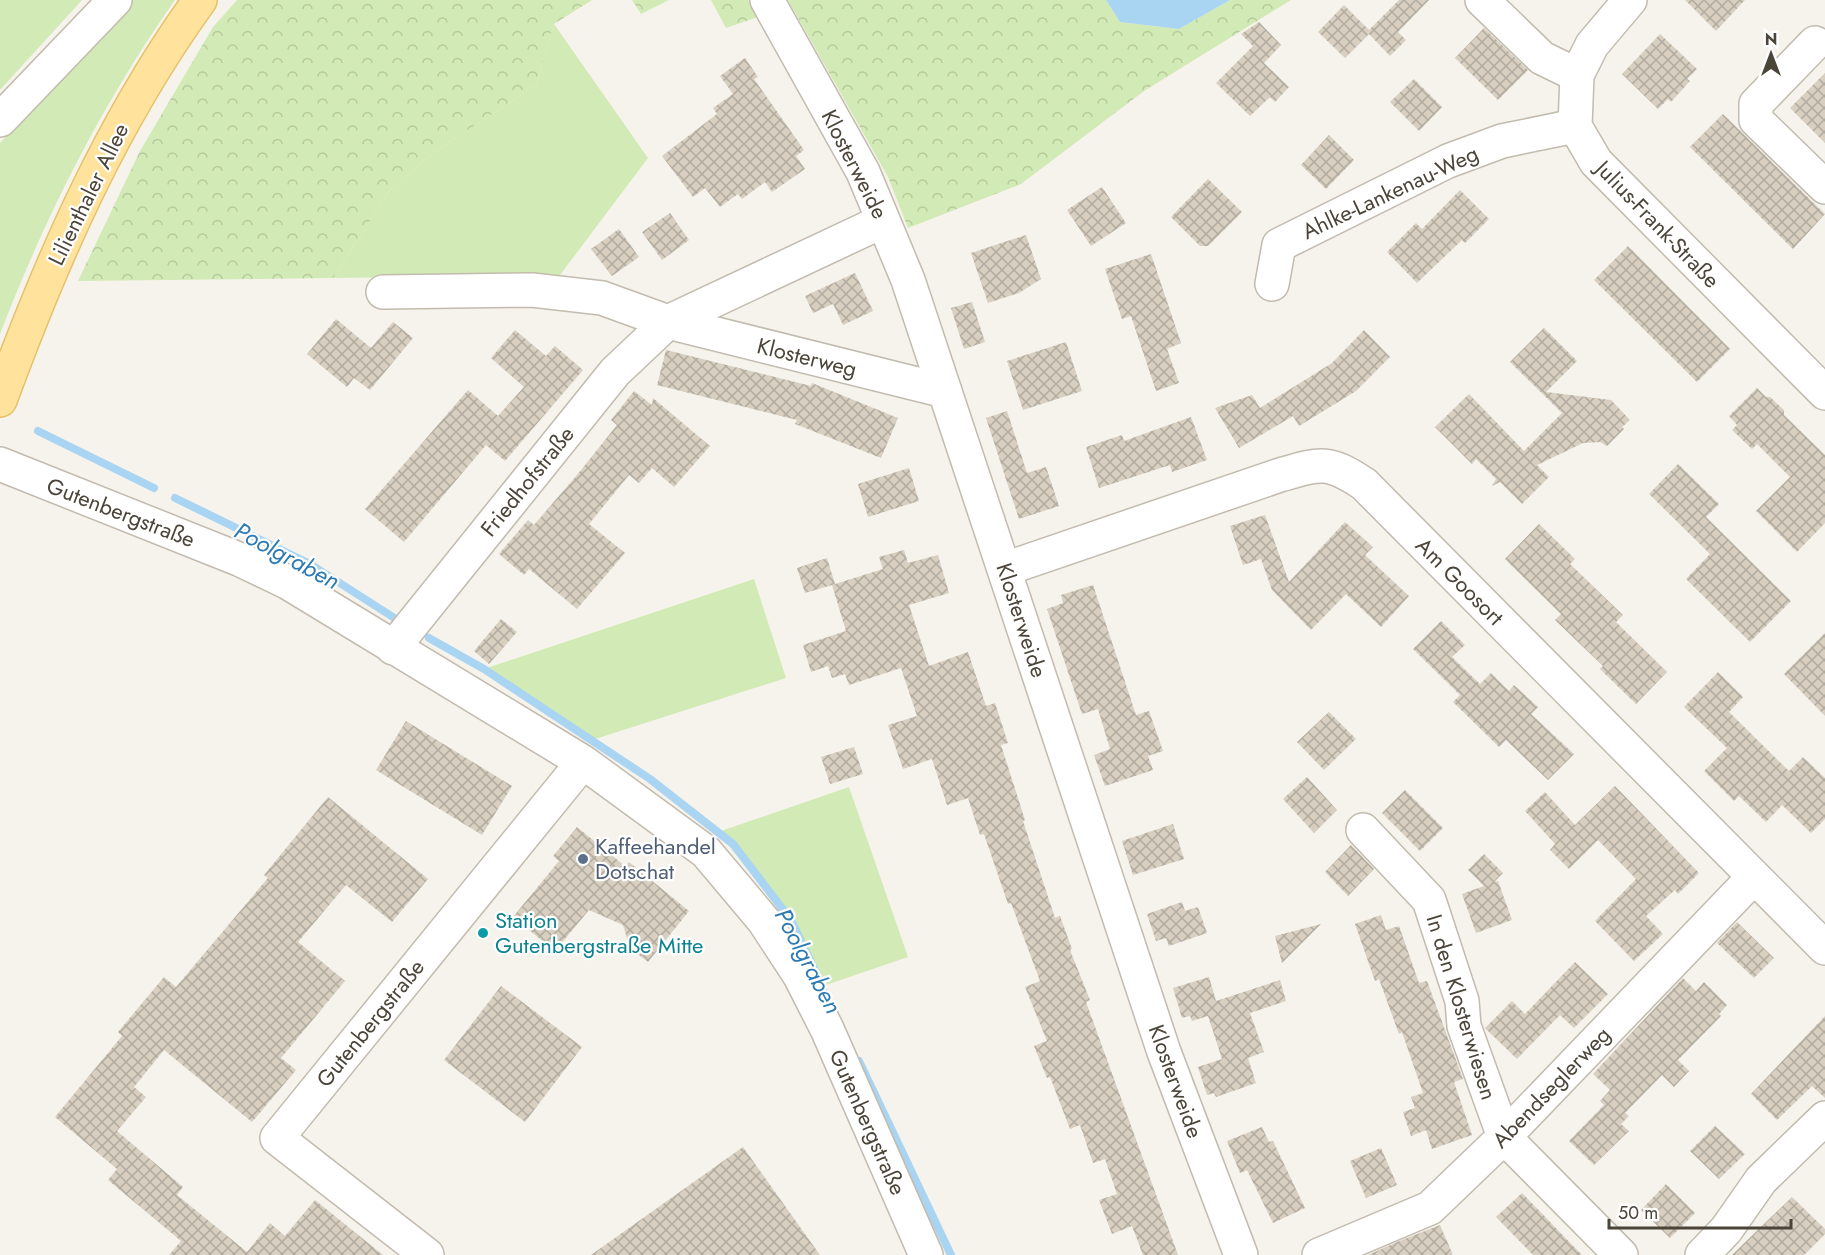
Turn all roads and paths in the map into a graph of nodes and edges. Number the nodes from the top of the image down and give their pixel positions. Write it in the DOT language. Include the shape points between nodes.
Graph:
graph roads {
  1 [pos="115,0"];
  2 [pos="200,0"];
  3 [pos="767,0"];
  4 [pos="1482,0"];
  5 [pos="1630,0"];
  6 [pos="1815,43"];
  7 [pos="1577,75"];
  8 [pos="0,120"];
  9 [pos="1575,126"];
  10 [pos="1825,187"];
  11 [pos="883,221"];
  12 [pos="1272,284"];
  13 [pos="383,292"];
  14 [pos="668,322"];
  15 [pos="945,391"];
  16 [pos="1825,393"];
  17 [pos="0,400"];
  18 [pos="0,464"];
  19 [pos="1005,569"];
  20 [pos="393,648"];
  21 [pos="583,762"];
  22 [pos="1363,830"];
  23 [pos="1754,878"];
  24 [pos="1825,948"];
  25 [pos="1825,1118"];
  26 [pos="1504,1137"];
  27 [pos="426,1255"];
  28 [pos="926,1255"];
  29 [pos="1241,1255"];
  30 [pos="1319,1255"];
  31 [pos="1621,1255"];
  32 [pos="1702,1255"];
  1 -- 8 [label="street"];
  2 -- 17 [label="main road, Lilienthaler Allee" via="146,79 99,165 61,245"];
  3 -- 11 [label="street, Klosterweide" via="863,172"];
  4 -- 7 [label="street" via="1542,58"];
  5 -- 7 [label="street" via="1592,45"];
  6 -- 10 [label="street" via="1756,104 1756,120"];
  7 -- 9 [label="street"];
  9 -- 12 [label="street, Ahlke-Lankenau-Weg" via="1502,141 1448,160 1279,245"];
  9 -- 16 [label="street, Julius-Frank-Straße" via="1596,162"];
  11 -- 14 [label="street, Friedhofstraße"];
  11 -- 15 [label="street, Klosterweide" via="908,280"];
  13 -- 14 [label="street" via="532,290 602,298"];
  14 -- 15 [label="street, Klosterweg"];
  14 -- 20 [label="street, Friedhofstraße" via="615,372"];
  15 -- 19 [label="street, Klosterweide"];
  18 -- 20 [label="street, Gutenbergstraße" via="242,560 287,582"];
  19 -- 23 [label="street, Am Goosort" via="1312,465 1339,467 1364,484"];
  19 -- 29 [label="street, Klosterweide" via="1164,1052"];
  20 -- 21 [label="street, Gutenbergstraße"];
  21 -- 27 [label="street, Gutenbergstraße" via="277,1138"];
  21 -- 28 [label="street, Gutenbergstraße" via="706,852 764,921 828,1029"];
  22 -- 26 [label="street, In den Klosterwiesen" via="1429,900 1462,1001 1464,1026"];
  23 -- 24 [label="street, Am Goosort"];
  23 -- 26 [label="street, Abendseglerweg"];
  25 -- 32 [label="street" via="1761,1180 1726,1230"];
  26 -- 30 [label="street, Abendseglerweg" via="1430,1208"];
  26 -- 31 [label="street"];
}
